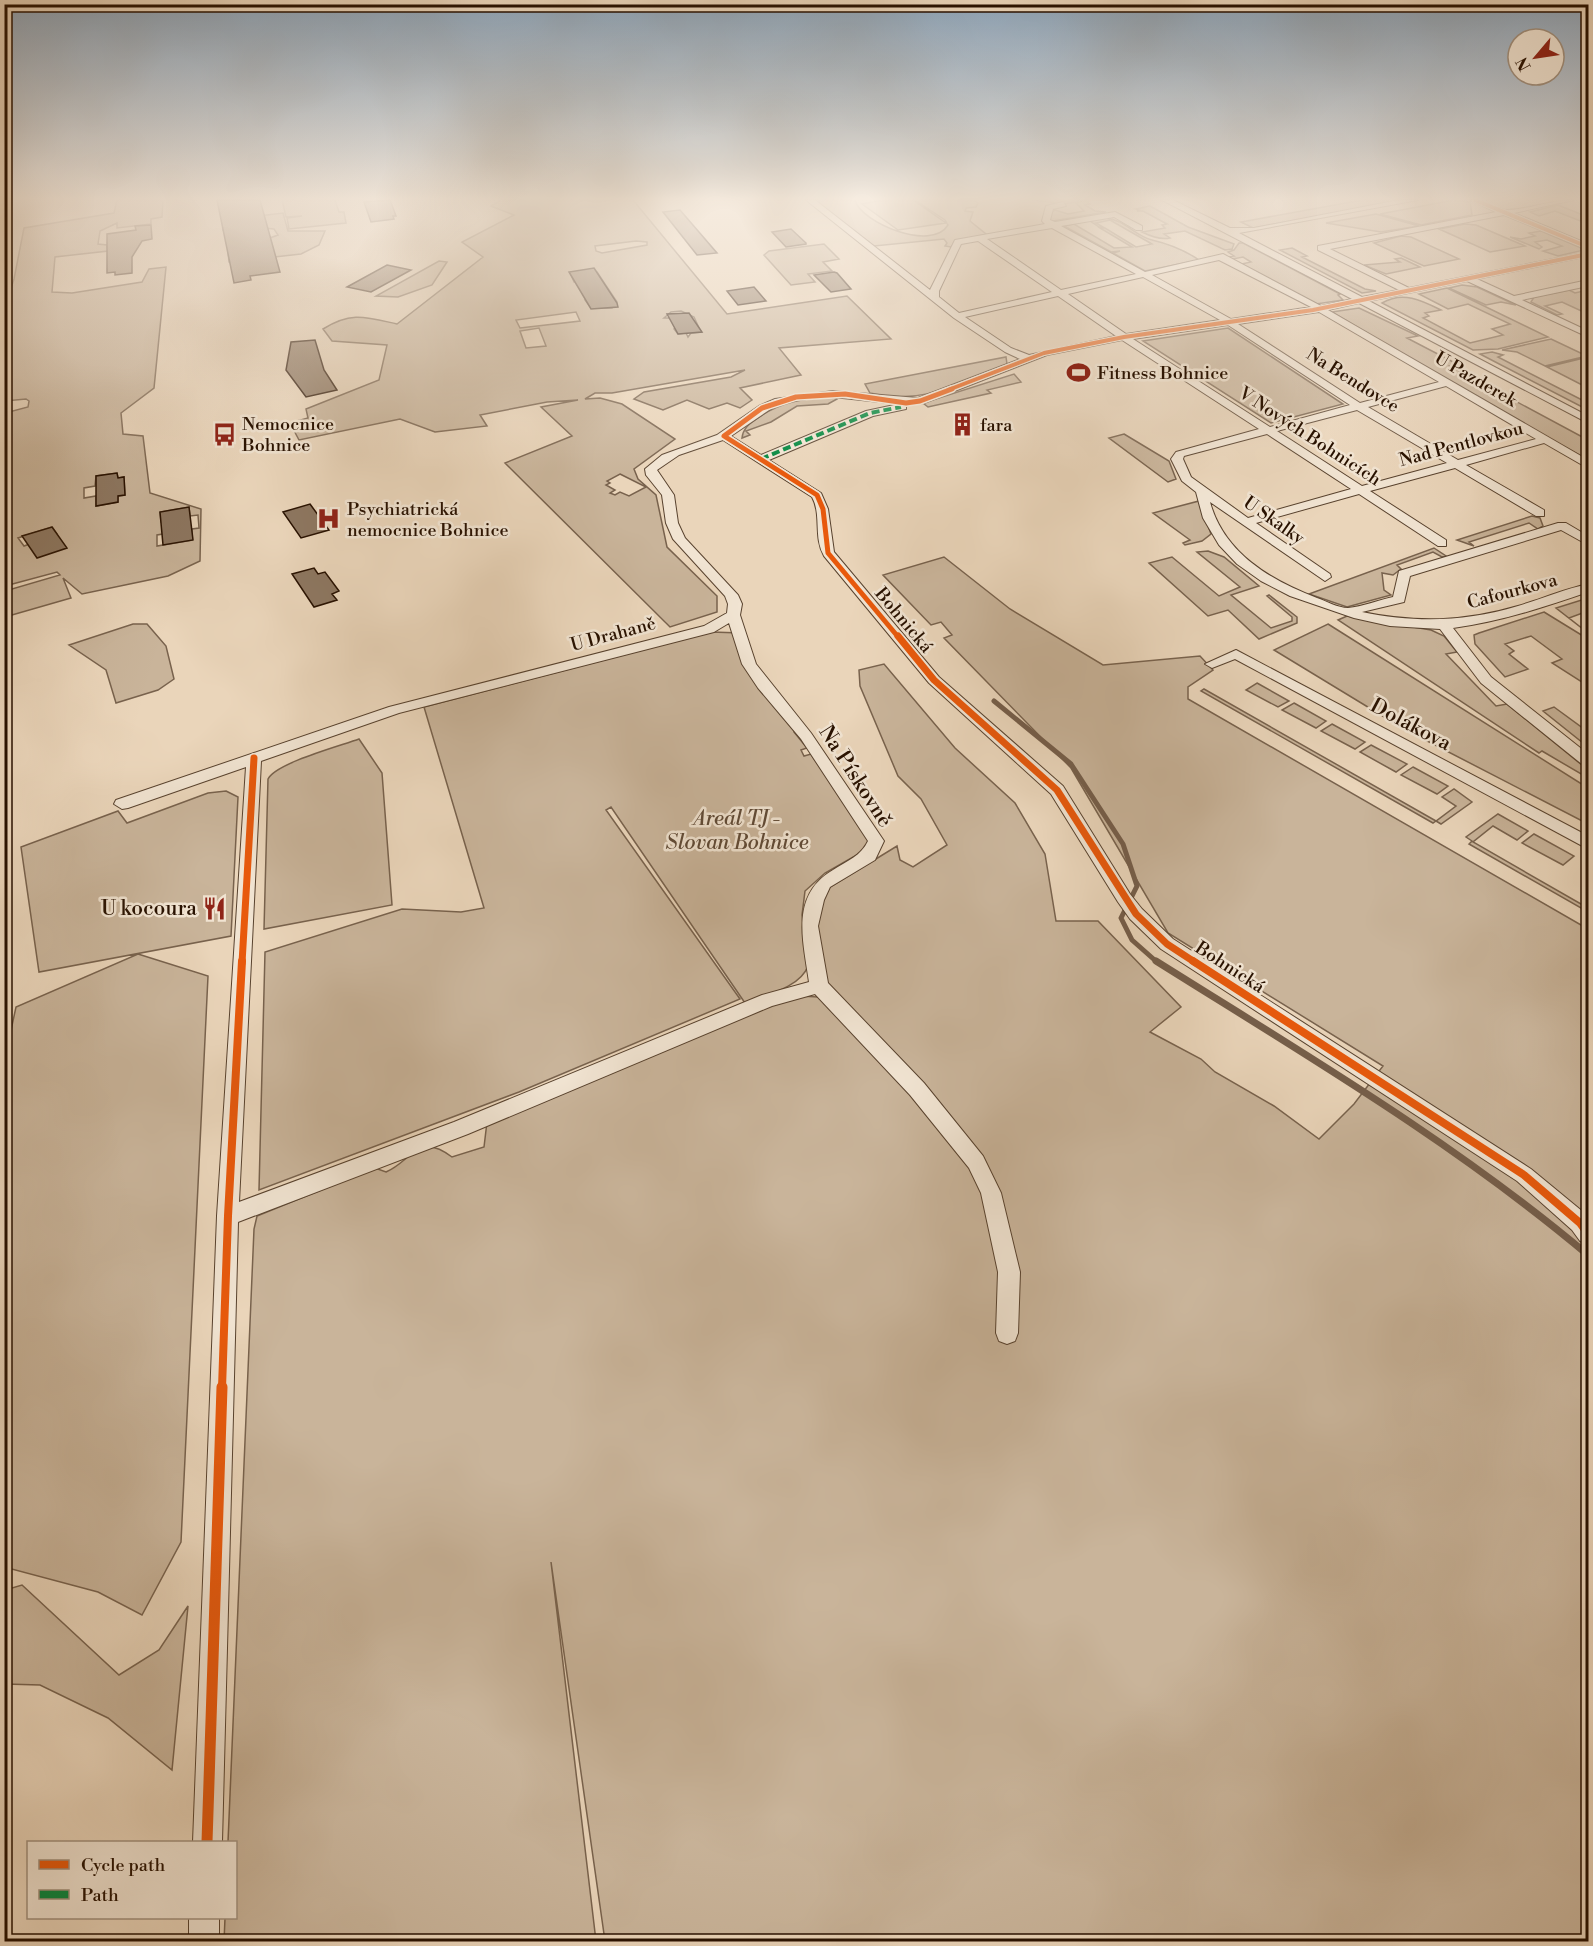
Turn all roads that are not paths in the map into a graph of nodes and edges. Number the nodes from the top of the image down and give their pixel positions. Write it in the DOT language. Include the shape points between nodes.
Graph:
graph roads {
  1 [pos="925,291"];
  2 [pos="934,291"];
  3 [pos="1056,291"];
  4 [pos="1069,291"];
  5 [pos="1173,291"];
  6 [pos="1286,291"];
  7 [pos="1343,291"];
  8 [pos="1408,291"];
  9 [pos="1496,291"];
  10 [pos="1552,291"];
  11 [pos="1059,293"];
  12 [pos="934,298"];
  13 [pos="1515,299"];
  14 [pos="1360,301"];
  15 [pos="1320,309"];
  16 [pos="957,316"];
  17 [pos="1229,322"];
  18 [pos="1588,334"];
  19 [pos="1124,337"];
  20 [pos="1030,359"];
  21 [pos="1446,383"];
  22 [pos="906,403"];
  23 [pos="1358,406"];
  24 [pos="1588,420"];
  25 [pos="1266,430"];
  26 [pos="724,436"];
  27 [pos="1547,440"];
  28 [pos="761,459"];
  29 [pos="1457,464"];
  30 [pos="1588,464"];
  31 [pos="1361,490"];
  32 [pos="1202,492"];
  33 [pos="1540,513"];
  34 [pos="1246,522"];
  35 [pos="1588,541"];
  36 [pos="1442,543"];
  37 [pos="1326,577"];
  38 [pos="1588,588"];
  39 [pos="1399,599"];
  40 [pos="1347,612"];
  41 [pos="733,615"];
  42 [pos="1401,622"];
  43 [pos="1444,625"];
  44 [pos="1212,664"];
  45 [pos="254,758"];
  46 [pos="1588,761"];
  47 [pos="122,804"];
  48 [pos="1588,843"];
  49 [pos="819,986"];
  50 [pos="228,1216"];
  51 [pos="1588,1234"];
  52 [pos="1007,1333"];
  53 [pos="207,1841"];
  54 [pos="204,1919"];
  55 [pos="204,1941"];
  1 -- 12 [label="street"];
  2 -- 12 [label="street"];
  3 -- 11 [label="street, V Nových Bohnicích"];
  4 -- 11 [label="street"];
  5 -- 17 [label="street, Na Bendovce"];
  6 -- 15 [label="street, U Pazderek"];
  7 -- 14 [label="street"];
  8 -- 14 [label="street"];
  9 -- 13 [label="street"];
  10 -- 13 [label="street"];
  11 -- 16 [label="street"];
  11 -- 19 [label="street, V Nových Bohnicích"];
  12 -- 16 [label="street"];
  13 -- 18 [label="street"];
  14 -- 15 [label="street"];
  14 -- 24 [label="street"];
  15 -- 17 [label="street"];
  15 -- 21 [label="street, U Pazderek"];
  16 -- 20 [label="street" via="1008,350"];
  17 -- 19 [label="street"];
  17 -- 23 [label="street, Na Bendovce"];
  19 -- 20 [label="street"];
  19 -- 25 [label="street, V Nových Bohnicích"];
  20 -- 22 [label="street" via="932,398"];
  21 -- 23 [label="street"];
  21 -- 27 [label="street, U Pazderek"];
  22 -- 26 [label="street" via="845,394 796,397 762,408"];
  22 -- 28 [label="street" via="903,407 870,413"];
  23 -- 25 [label="street"];
  23 -- 29 [label="street, Na Bendovce"];
  25 -- 31 [label="street, V Nových Bohnicích"];
  25 -- 32 [label="street, U Skalky" via="1184,452 1177,459 1182,471"];
  26 -- 28 [label="street, Bohnická"];
  26 -- 41 [label="street" via="666,457 651,469 652,476 669,495 672,523 679,539 731,595 735,604"];
  27 -- 29 [label="street, Nad Pentlovkou"];
  27 -- 30 [label="street, U Pazderek"];
  28 -- 51 [label="street, Bohnická" via="818,495 823,503 823,542 828,553 934,680 1057,790 1124,898 1167,944 1524,1175"];
  29 -- 31 [label="street, Nad Pentlovkou"];
  29 -- 33 [label="street, Na Bendovce"];
  31 -- 34 [label="street, Nad Pentlovkou"];
  31 -- 36 [label="street, V Nových Bohnicích"];
  32 -- 34 [label="street, U Skalky"];
  32 -- 40 [label="street, U Skalky" via="1206,511 1223,543 1242,562 1304,599"];
  34 -- 37 [label="street, U Skalky"];
  35 -- 39 [label="street" via="1562,526 1448,559 1404,574"];
  38 -- 43 [label="street, Cafourkova" via="1509,613"];
  39 -- 40 [label="street"];
  39 -- 42 [label="street"];
  40 -- 42 [label="street, Cafourkova"];
  41 -- 45 [label="street, U Drahaně" via="709,629 394,710"];
  41 -- 49 [label="street, Na Pískovně" via="749,664 806,736 876,841 869,856 824,883 815,900 809,926"];
  42 -- 43 [label="street, Cafourkova"];
  43 -- 46 [label="street" via="1486,680"];
  44 -- 48 [label="street, Dolákova" via="1236,654"];
  45 -- 47 [label="street, U Drahaně"];
  45 -- 50 [label="street"];
  49 -- 50 [label="street" via="768,1000 461,1128"];
  49 -- 52 [label="street" via="917,1089 976,1162 991,1193 1010,1272"];
  50 -- 53 [label="street"];
  54 -- 55 [label="street"];
}
